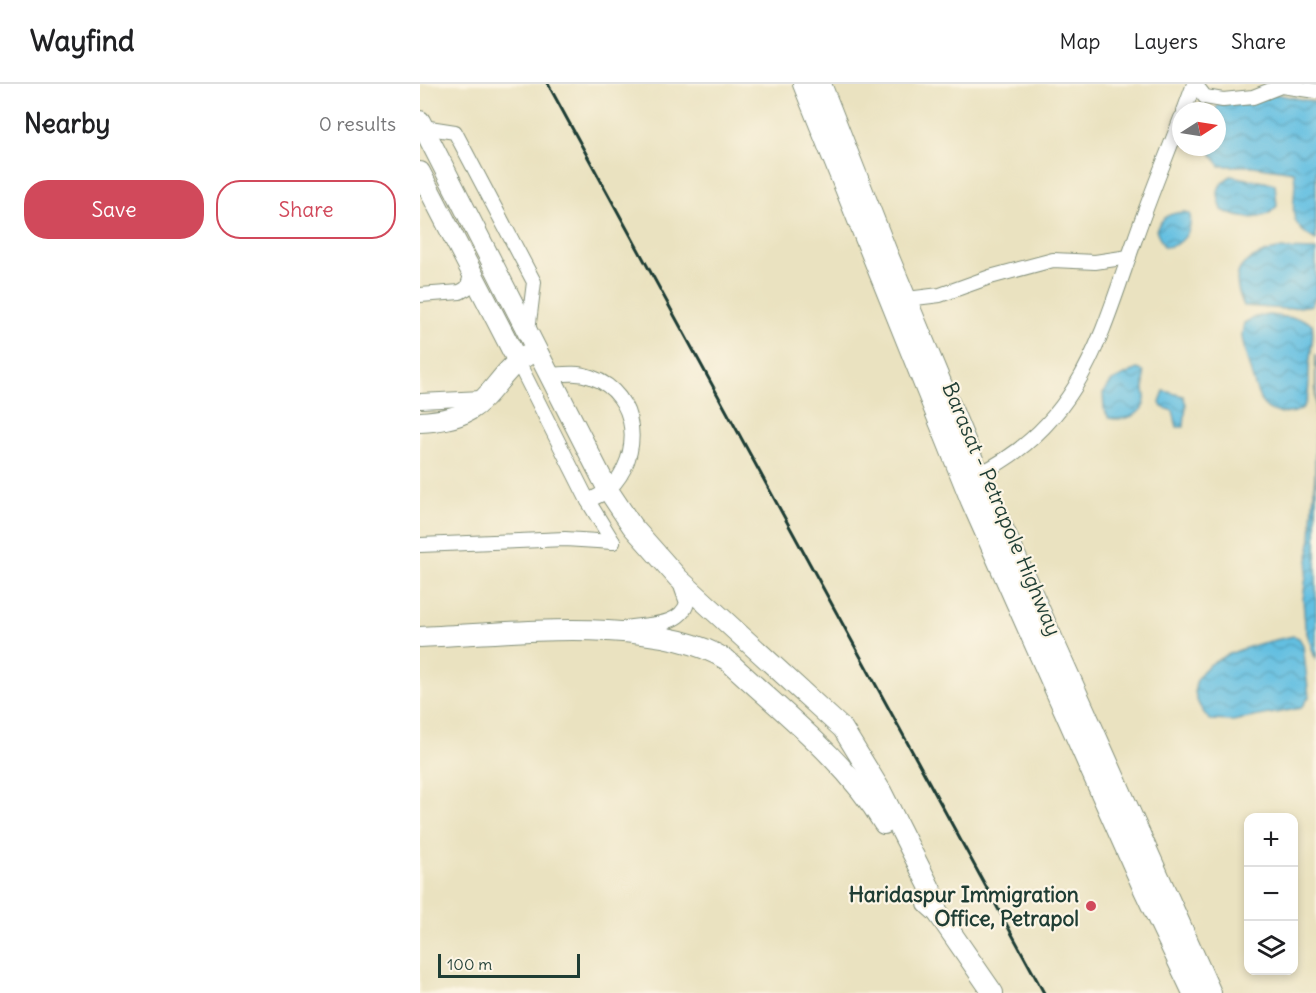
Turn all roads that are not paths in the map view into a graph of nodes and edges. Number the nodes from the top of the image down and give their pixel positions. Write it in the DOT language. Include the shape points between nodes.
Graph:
graph roads {
  1 [pos="803,84"];
  2 [pos="821,84"];
  3 [pos="1195,84"];
  4 [pos="1316,91"];
  5 [pos="1188,102"];
  6 [pos="422,124"];
  7 [pos="1172,142"];
  8 [pos="420,172"];
  9 [pos="1129,257"];
  10 [pos="472,273"];
  11 [pos="420,295"];
  12 [pos="908,299"];
  13 [pos="528,332"];
  14 [pos="537,350"];
  15 [pos="517,360"];
  16 [pos="550,375"];
  17 [pos="482,398"];
  18 [pos="420,401"];
  19 [pos="420,422"];
  20 [pos="979,474"];
  21 [pos="608,490"];
  22 [pos="588,501"];
  23 [pos="420,545"];
  24 [pos="678,578"];
  25 [pos="616,629"];
  26 [pos="420,637"];
  27 [pos="937,912"];
  28 [pos="1179,945"];
  29 [pos="993,993"];
  30 [pos="1193,993"];
  31 [pos="1211,993"];
  1 -- 28 [label="highway, Barasat - Petrapole Highway" via="970,501"];
  2 -- 12 [label="highway, Barasat - Petrapole Highway"];
  3 -- 4 [label="street" via="1205,97 1223,100 1253,97 1276,86"];
  3 -- 5 [label="street"];
  6 -- 13 [label="highway"];
  6 -- 13 [label="street" via="455,132 534,282"];
  7 -- 9 [label="street"];
  8 -- 10 [label="highway"];
  9 -- 12 [label="street" via="1053,260 940,295"];
  9 -- 20 [label="street" via="1096,348 1062,409 1022,449"];
  10 -- 11 [label="street" via="467,288 460,292"];
  10 -- 15 [label="highway"];
  12 -- 20 [label="highway, Barasat - Petrapole Highway"];
  13 -- 14 [label="highway"];
  14 -- 15 [label="highway"];
  14 -- 16 [label="highway"];
  15 -- 17 [label="highway"];
  15 -- 22 [label="street"];
  16 -- 21 [label="highway"];
  16 -- 21 [label="street" via="572,373 593,377 611,388 624,405 632,424 632,445 626,466"];
  17 -- 18 [label="street"];
  17 -- 19 [label="highway" via="471,409 442,420"];
  20 -- 28 [label="highway, Barasat - Petrapole Highway"];
  21 -- 22 [label="street"];
  21 -- 24 [label="highway" via="632,526"];
  22 -- 23 [label="street" via="613,542 565,539"];
  24 -- 25 [label="street" via="687,603 677,618"];
  24 -- 27 [label="highway" via="843,729 881,791 931,890"];
  25 -- 26 [label="highway"];
  25 -- 27 [label="highway" via="695,645 727,660 862,790 889,832 920,897"];
  27 -- 29 [label="highway"];
  28 -- 30 [label="highway"];
  28 -- 31 [label="highway"];
}
